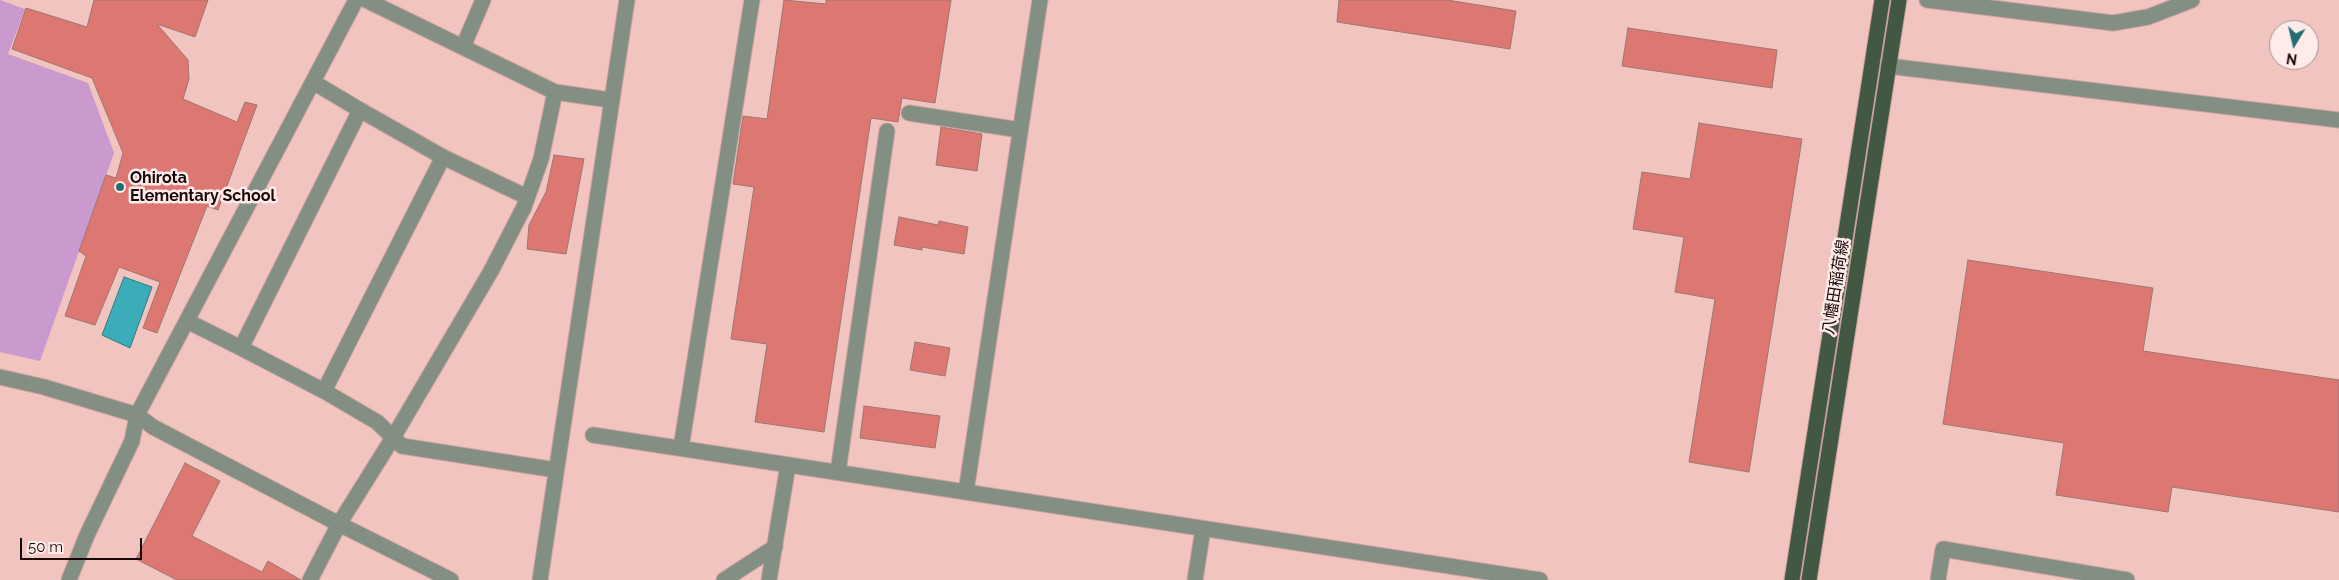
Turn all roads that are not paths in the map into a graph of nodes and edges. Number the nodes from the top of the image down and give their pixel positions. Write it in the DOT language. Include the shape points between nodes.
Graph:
graph roads {
  1 [pos="356,0"];
  2 [pos="366,0"];
  3 [pos="484,0"];
  4 [pos="627,0"];
  5 [pos="752,0"];
  6 [pos="1040,0"];
  7 [pos="1882,0"];
  8 [pos="1898,0"];
  9 [pos="1927,0"];
  10 [pos="2192,0"];
  11 [pos="463,47"];
  12 [pos="1888,66"];
  13 [pos="313,82"];
  14 [pos="555,92"];
  15 [pos="610,100"];
  16 [pos="360,110"];
  17 [pos="909,113"];
  18 [pos="2339,120"];
  19 [pos="1020,130"];
  20 [pos="887,131"];
  21 [pos="443,156"];
  22 [pos="527,198"];
  23 [pos="187,321"];
  24 [pos="241,348"];
  25 [pos="0,377"];
  26 [pos="324,391"];
  27 [pos="137,415"];
  28 [pos="593,435"];
  29 [pos="394,436"];
  30 [pos="681,448"];
  31 [pos="788,465"];
  32 [pos="556,470"];
  33 [pos="838,472"];
  34 [pos="966,492"];
  35 [pos="339,524"];
  36 [pos="1203,529"];
  37 [pos="774,547"];
  38 [pos="69,580"];
  39 [pos="310,580"];
  40 [pos="451,580"];
  41 [pos="540,580"];
  42 [pos="724,580"];
  43 [pos="769,580"];
  44 [pos="1195,580"];
  45 [pos="1540,580"];
  46 [pos="1792,580"];
  47 [pos="1809,580"];
  48 [pos="1938,580"];
  49 [pos="2127,580"];
  1 -- 13 [label="street"];
  2 -- 11 [label="street"];
  3 -- 11 [label="street"];
  4 -- 15 [label="street"];
  5 -- 30 [label="street"];
  6 -- 19 [label="street"];
  7 -- 46 [label="main road, 八幡田稲荷線"];
  8 -- 12 [label="main road, 八幡田稲荷線"];
  9 -- 10 [label="street" via="2113,24 2148,17"];
  11 -- 14 [label="street"];
  12 -- 18 [label="street"];
  12 -- 47 [label="main road, 八幡田稲荷線"];
  13 -- 16 [label="street"];
  13 -- 23 [label="street"];
  14 -- 15 [label="street"];
  14 -- 22 [label="street" via="541,159"];
  15 -- 32 [label="street"];
  16 -- 21 [label="street"];
  16 -- 24 [label="street"];
  17 -- 19 [label="street"];
  19 -- 34 [label="street"];
  20 -- 33 [label="street"];
  21 -- 22 [label="street"];
  21 -- 26 [label="street"];
  22 -- 29 [label="street" via="491,271"];
  23 -- 24 [label="street"];
  23 -- 27 [label="street"];
  24 -- 26 [label="street"];
  25 -- 27 [label="street"];
  26 -- 29 [label="street" via="378,422"];
  27 -- 35 [label="street" via="153,427"];
  27 -- 38 [label="street" via="132,441"];
  28 -- 30 [label="street"];
  29 -- 32 [label="street" via="402,446"];
  29 -- 35 [label="street"];
  30 -- 31 [label="street"];
  31 -- 33 [label="street"];
  31 -- 37 [label="street"];
  32 -- 41 [label="street"];
  33 -- 34 [label="street"];
  34 -- 36 [label="street"];
  35 -- 39 [label="street"];
  35 -- 40 [label="street"];
  36 -- 44 [label="street"];
  36 -- 45 [label="street"];
  37 -- 42 [label="street"];
  37 -- 43 [label="street"];
  48 -- 49 [label="street" via="1942,549"];
}
